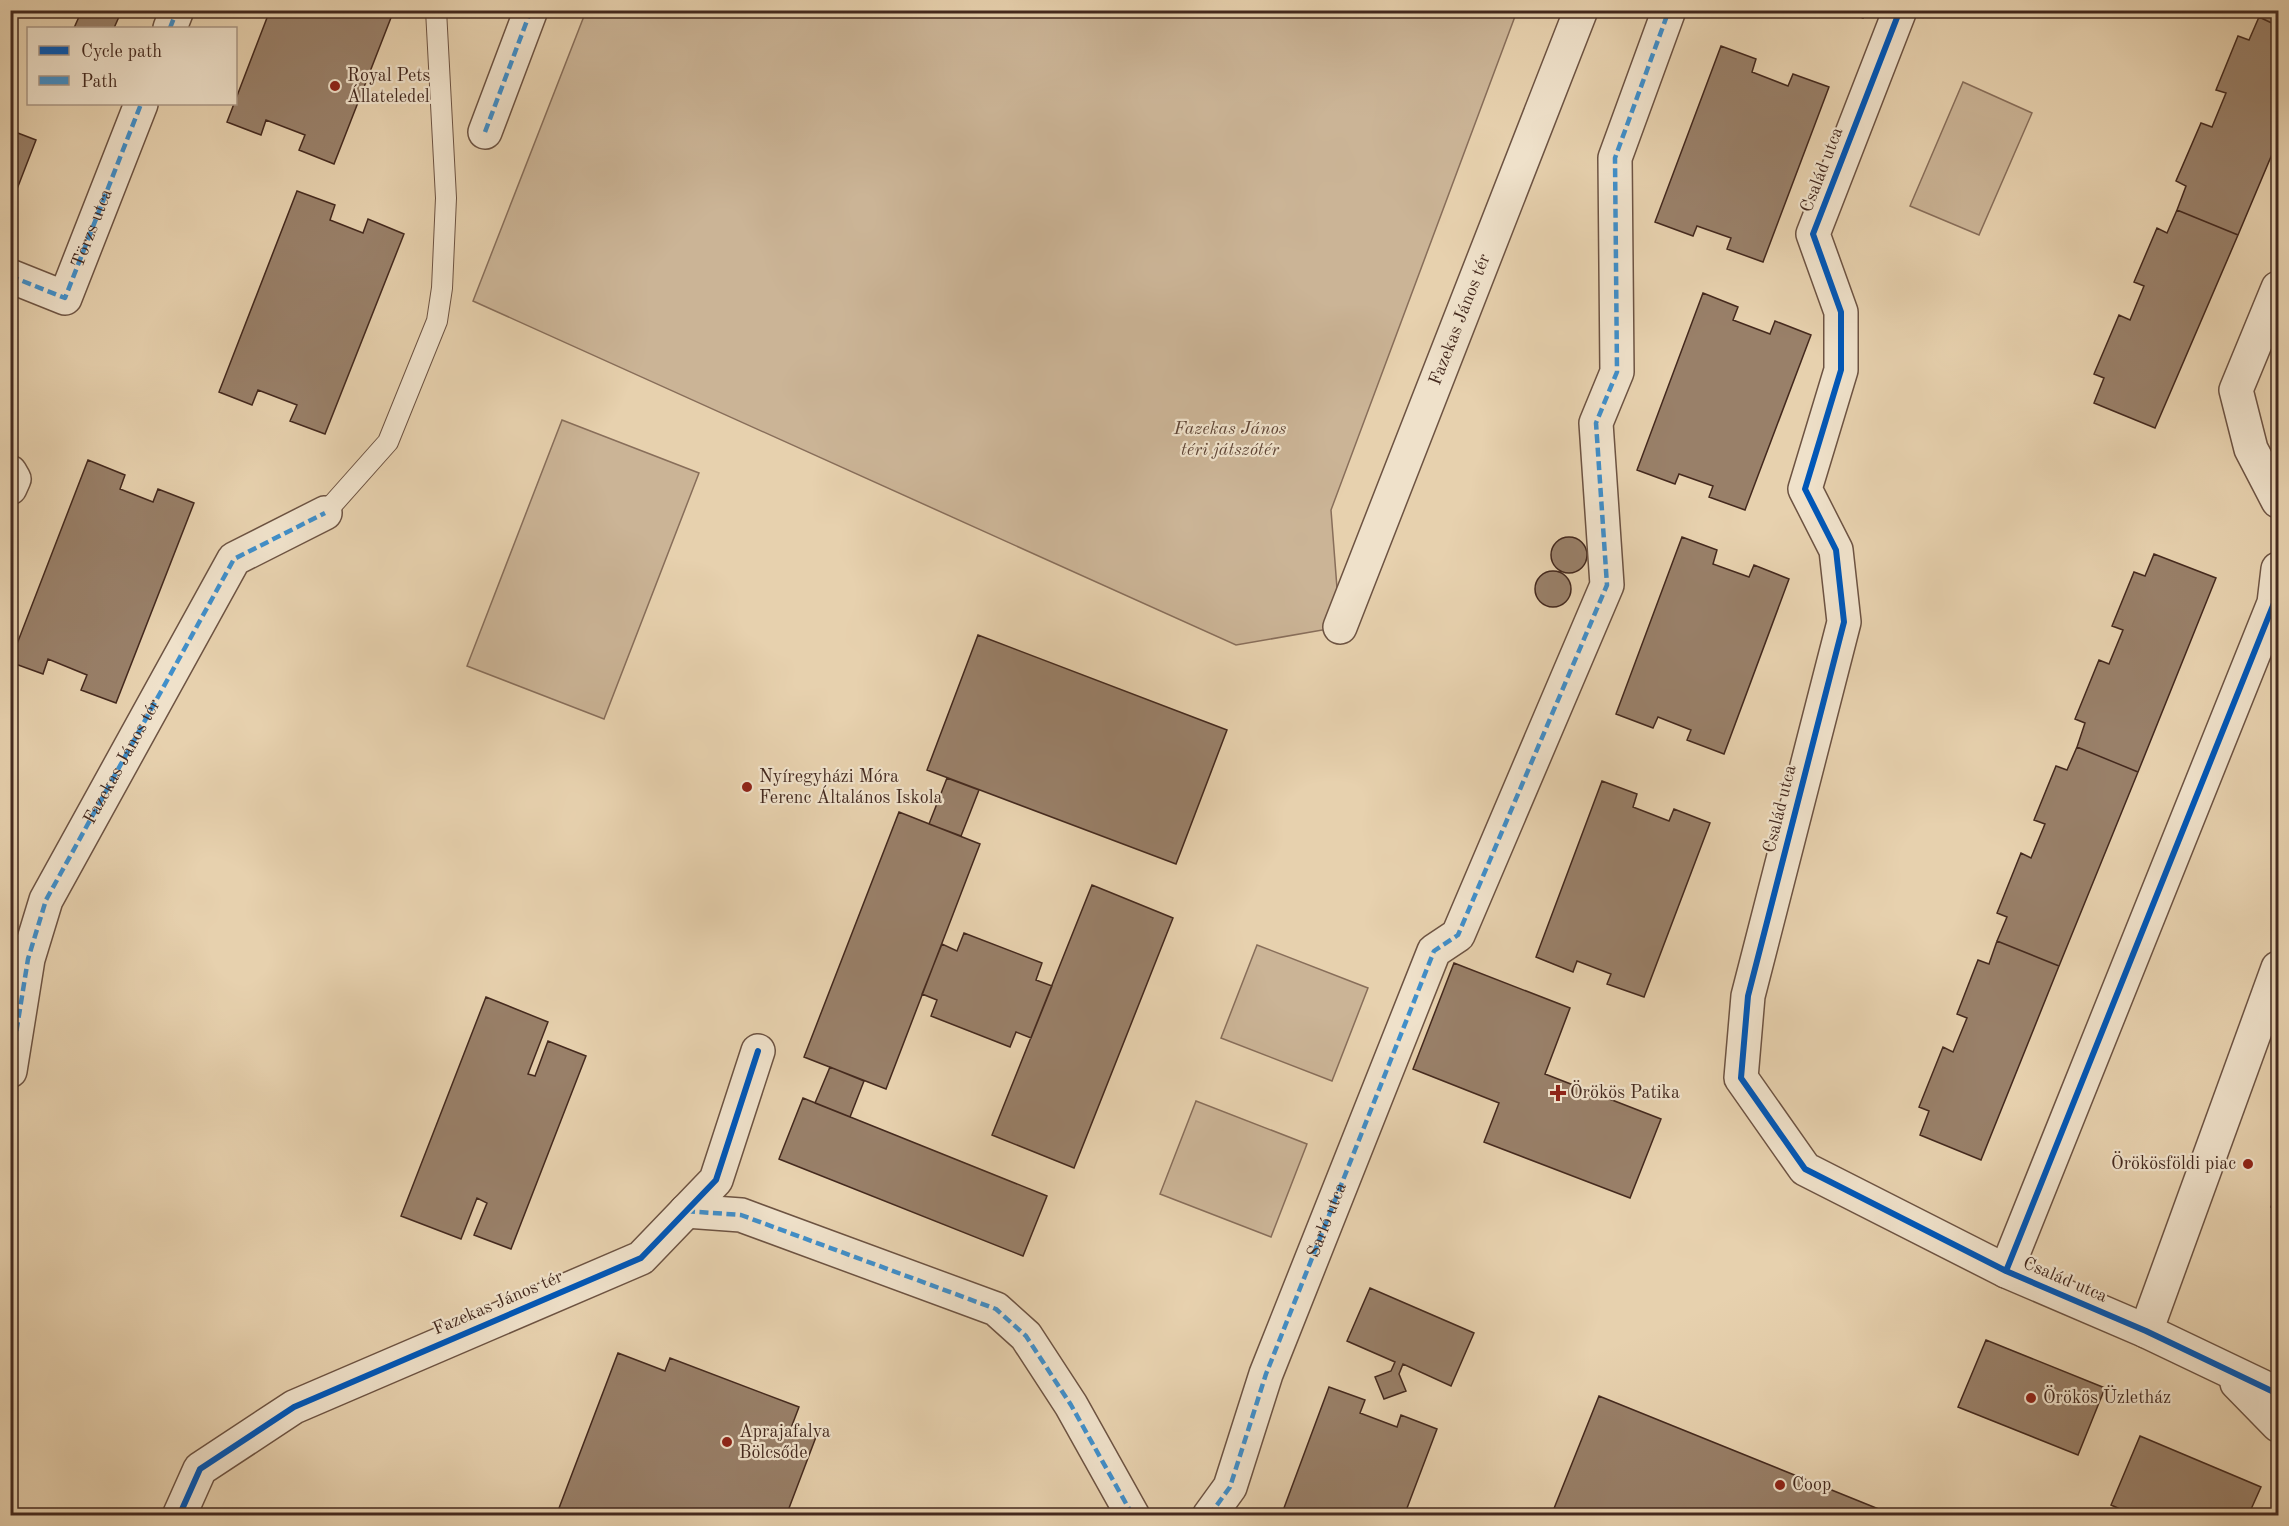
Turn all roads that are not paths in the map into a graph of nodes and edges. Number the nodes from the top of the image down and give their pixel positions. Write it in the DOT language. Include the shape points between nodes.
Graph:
graph roads {
  1 [pos="177,10"];
  2 [pos="436,10"];
  3 [pos="531,10"];
  4 [pos="1581,10"];
  5 [pos="1669,10"];
  6 [pos="1900,10"];
  7 [pos="170,27"];
  8 [pos="141,105"];
  9 [pos="485,132"];
  10 [pos="10,276"];
  11 [pos="2278,288"];
  12 [pos="10,472"];
  13 [pos="10,488"];
  14 [pos="2278,501"];
  15 [pos="325,513"];
  16 [pos="2278,569"];
  17 [pos="1340,627"];
  18 [pos="2278,968"];
  19 [pos="2270,1015"];
  20 [pos="758,1051"];
  21 [pos="10,1071"];
  22 [pos="686,1211"];
  23 [pos="2006,1271"];
  24 [pos="2146,1331"];
  25 [pos="2221,1366"];
  26 [pos="2278,1394"];
  27 [pos="2278,1425"];
  28 [pos="179,1515"];
  29 [pos="1133,1515"];
  30 [pos="1209,1515"];
  1 -- 7 [label="street"];
  2 -- 15 [label="lane" via="446,198 437,321 388,442"];
  3 -- 9 [label="street"];
  4 -- 17 [label="street, Fazekas János tér"];
  5 -- 30 [label="street, Sarló utca" via="1615,158 1617,372 1596,423 1607,585 1458,935 1434,951 1266,1374 1230,1487"];
  6 -- 23 [label="street, Család utca" via="1814,234 1841,312 1841,370 1805,489 1836,550 1844,622 1748,996 1741,1078 1805,1169"];
  8 -- 10 [label="street, Törzs utca" via="65,298"];
  11 -- 14 [label="street" via="2236,390 2251,449"];
  12 -- 13 [label="street" via="14,479"];
  15 -- 21 [label="street, Fazekas János tér" via="234,559 46,900 28,959"];
  16 -- 23 [label="street" via="2274,603"];
  18 -- 19 [label="street"];
  19 -- 24 [label="street"];
  20 -- 22 [label="street, Fazekas János tér" via="716,1180"];
  22 -- 28 [label="street, Fazekas János tér" via="641,1258 294,1407 200,1469"];
  22 -- 29 [label="street" via="741,1215 996,1309 1026,1336 1071,1404"];
  23 -- 24 [label="street, Család utca"];
  24 -- 25 [label="street, Család utca"];
  25 -- 26 [label="street, Család utca"];
  25 -- 27 [label="street"];
}
